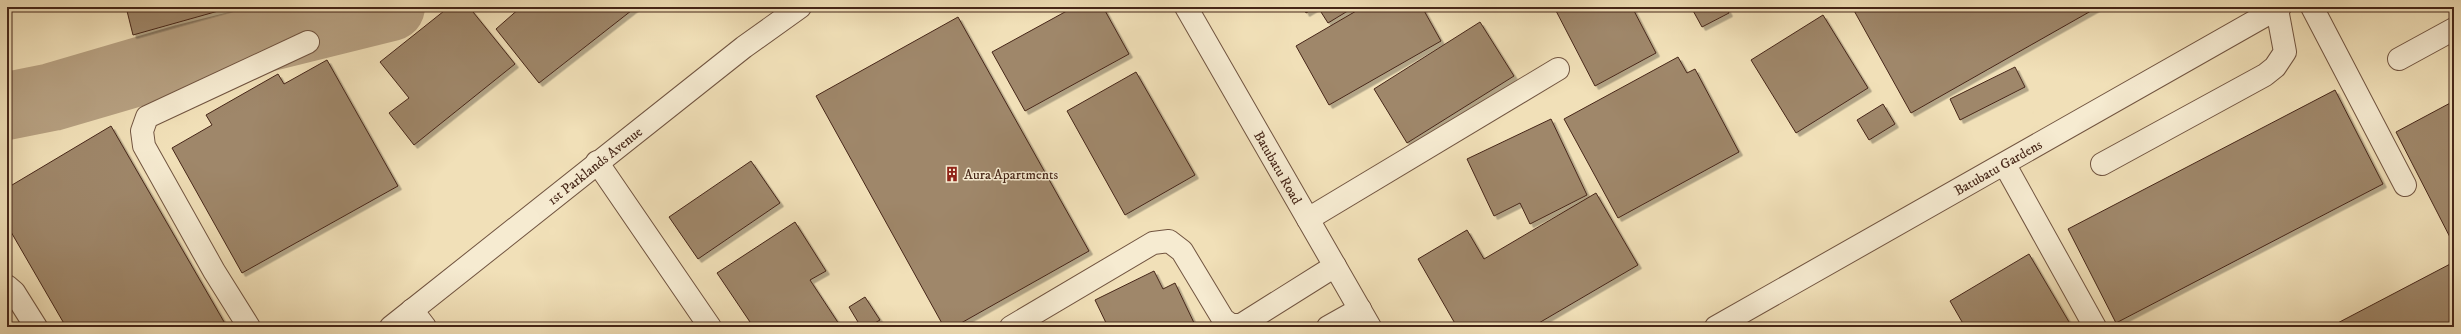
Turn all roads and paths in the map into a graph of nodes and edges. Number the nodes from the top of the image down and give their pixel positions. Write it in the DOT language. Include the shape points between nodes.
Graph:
graph roads {
  1 [pos="800,7"];
  2 [pos="1186,7"];
  3 [pos="2312,7"];
  4 [pos="2279,8"];
  5 [pos="2454,29"];
  6 [pos="308,42"];
  7 [pos="2399,60"];
  8 [pos="1558,69"];
  9 [pos="597,162"];
  10 [pos="2102,164"];
  11 [pos="2005,165"];
  12 [pos="2405,185"];
  13 [pos="1308,219"];
  14 [pos="1335,266"];
  15 [pos="7,286"];
  16 [pos="418,318"];
  17 [pos="1365,318"];
  18 [pos="36,327"];
  19 [pos="249,327"];
  20 [pos="391,327"];
  21 [pos="710,327"];
  22 [pos="1011,327"];
  23 [pos="1328,327"];
  24 [pos="1716,327"];
  25 [pos="2095,327"];
  1 -- 9 [label="street, 1st Parklands Avenue" via="744,47"];
  2 -- 13 [label="street, Batubatu Road"];
  3 -- 12 [label="street"];
  4 -- 10 [label="street" via="2285,52 2275,68"];
  4 -- 11 [label="street, Batubatu Gardens"];
  5 -- 7 [label="street"];
  6 -- 19 [label="street" via="147,117 142,131 144,146 214,271"];
  8 -- 13 [label="street"];
  9 -- 16 [label="street, 1st Parklands Avenue"];
  9 -- 21 [label="street"];
  11 -- 24 [label="street, Batubatu Gardens"];
  11 -- 25 [label="street"];
  13 -- 14 [label="street, Batubatu Road"];
  14 -- 17 [label="street, Batubatu Road"];
  14 -- 22 [label="street" via="1241,325 1231,325 1223,319 1182,251 1169,242 1153,242"];
  15 -- 18 [label="street" via="14,292"];
  16 -- 20 [label="street, 1st Parklands Avenue"];
  17 -- 23 [label="street"];
}
